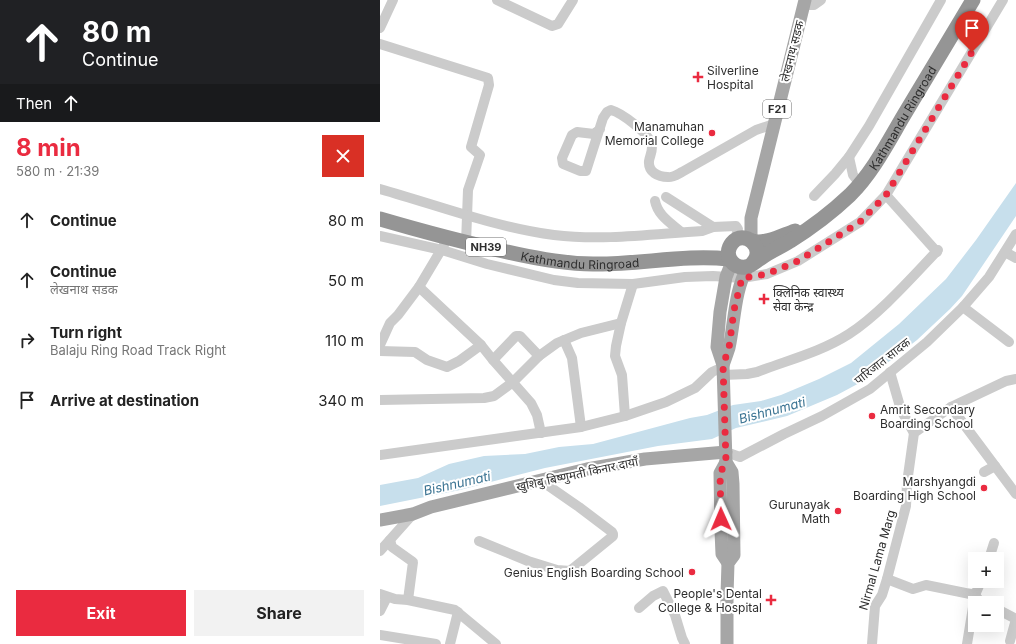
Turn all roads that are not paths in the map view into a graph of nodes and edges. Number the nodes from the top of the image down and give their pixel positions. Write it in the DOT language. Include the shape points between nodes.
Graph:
graph roads {
  1 [pos="393,0"];
  2 [pos="497,0"];
  3 [pos="573,0"];
  4 [pos="821,0"];
  5 [pos="942,0"];
  6 [pos="972,0"];
  7 [pos="1003,0"];
  8 [pos="805,2"];
  9 [pos="380,28"];
  10 [pos="380,44"];
  11 [pos="774,124"];
  12 [pos="600,129"];
  13 [pos="849,156"];
  14 [pos="860,184"];
  15 [pos="380,189"];
  16 [pos="886,195"];
  17 [pos="814,196"];
  18 [pos="666,197"];
  19 [pos="655,201"];
  20 [pos="467,216"];
  21 [pos="380,219"];
  22 [pos="817,222"];
  23 [pos="713,227"];
  24 [pos="682,232"];
  25 [pos="1016,234"];
  26 [pos="380,236"];
  27 [pos="742,241"];
  28 [pos="466,243"];
  29 [pos="445,244"];
  30 [pos="1005,252"];
  31 [pos="689,257"];
  32 [pos="1016,258"];
  33 [pos="730,260"];
  34 [pos="747,270"];
  35 [pos="726,277"];
  36 [pos="633,284"];
  37 [pos="419,287"];
  38 [pos="963,307"];
  39 [pos="621,322"];
  40 [pos="385,323"];
  41 [pos="564,340"];
  42 [pos="1009,342"];
  43 [pos="481,344"];
  44 [pos="380,345"];
  45 [pos="380,351"];
  46 [pos="539,356"];
  47 [pos="493,360"];
  48 [pos="890,372"];
  49 [pos="723,374"];
  50 [pos="1016,379"];
  51 [pos="513,382"];
  52 [pos="380,400"];
  53 [pos="951,407"];
  54 [pos="624,416"];
  55 [pos="581,427"];
  56 [pos="541,433"];
  57 [pos="914,433"];
  58 [pos="726,452"];
  59 [pos="380,455"];
  60 [pos="995,466"];
  61 [pos="984,472"];
  62 [pos="540,480"];
  63 [pos="1016,494"];
  64 [pos="413,514"];
  65 [pos="380,520"];
  66 [pos="390,540"];
  67 [pos="479,541"];
  68 [pos="994,543"];
  69 [pos="380,551"];
  70 [pos="991,552"];
  71 [pos="887,579"];
  72 [pos="978,588"];
  73 [pos="976,595"];
  74 [pos="384,596"];
  75 [pos="408,600"];
  76 [pos="639,608"];
  77 [pos="380,611"];
  78 [pos="458,612"];
  79 [pos="1004,613"];
  80 [pos="1016,619"];
  81 [pos="380,635"];
  82 [pos="1010,641"];
  83 [pos="436,644"];
  84 [pos="450,644"];
  85 [pos="496,644"];
  86 [pos="686,644"];
  87 [pos="727,644"];
  88 [pos="872,644"];
  89 [pos="967,644"];
  1 -- 9 [label="street"];
  2 -- 3 [label="street" via="552,26 558,24"];
  4 -- 8 [label="street" via="814,4"];
  5 -- 13 [label="street"];
  6 -- 14 [label="highway, Kathmandu Ringroad / NH39" via="896,129"];
  7 -- 16 [label="street"];
  8 -- 11 [label="main road, लेखनाथ सडक / F21"];
  10 -- 20 [label="street" via="488,78 489,85 471,147 480,155 468,190"];
  11 -- 12 [label="street" via="756,130 669,178 657,176 652,171 649,164 651,141 625,118 613,110 609,111 605,114"];
  11 -- 27 [label="main road, लेखनाथ सडक / F21" via="751,218"];
  12 -- 12 [label="street" via="586,172 562,164 572,135 577,132 594,134"];
  13 -- 14 [label="street" via="854,175"];
  13 -- 17 [label="street"];
  14 -- 22 [label="highway, Kathmandu Ringroad / NH39"];
  15 -- 20 [label="street"];
  16 -- 34 [label="street" via="860,222 798,261 767,274"];
  16 -- 49 [label="street" via="938,251 889,300 850,333 820,349 757,372"];
  18 -- 23 [label="street"];
  19 -- 24 [label="street" via="656,209"];
  20 -- 24 [label="street" via="536,232 573,237 597,238"];
  20 -- 28 [label="street"];
  21 -- 29 [label="highway, Kathmandu Ringroad / NH39"];
  22 -- 27 [label="highway, Kathmandu Ringroad / NH39" via="764,242"];
  22 -- 34 [label="highway, Kathmandu Ringroad / NH39" via="803,234 762,256"];
  23 -- 24 [label="street" via="702,231"];
  23 -- 27 [label="street" via="736,226"];
  25 -- 30 [label="street, पारिजात सादक"];
  26 -- 29 [label="street"];
  27 -- 31 [label="highway, Kathmandu Ringroad / NH39"];
  27 -- 33 [label="highway" via="729,248"];
  27 -- 34 [label="highway" via="755,244 758,253"];
  28 -- 29 [label="highway, Kathmandu Ringroad / NH39"];
  28 -- 31 [label="highway, Kathmandu Ringroad / NH39" via="571,263 618,264"];
  29 -- 36 [label="street" via="487,264 554,280"];
  29 -- 37 [label="street"];
  30 -- 32 [label="street"];
  30 -- 38 [label="street, पारिजात सादक" via="989,277"];
  31 -- 33 [label="highway, Kathmandu Ringroad / NH39"];
  33 -- 34 [label="highway, Kathmandu Ringroad / NH39"];
  33 -- 35 [label="main road"];
  34 -- 35 [label="street"];
  34 -- 49 [label="main road" via="734,310"];
  35 -- 36 [label="street" via="685,277"];
  35 -- 49 [label="main road" via="717,347"];
  36 -- 39 [label="street"];
  37 -- 40 [label="street" via="398,315"];
  37 -- 43 [label="street"];
  38 -- 42 [label="street"];
  38 -- 48 [label="street, पारिजात सादक" via="927,342"];
  39 -- 41 [label="street"];
  39 -- 54 [label="street" via="616,356 622,375"];
  40 -- 44 [label="street"];
  41 -- 46 [label="street"];
  41 -- 55 [label="street" via="572,358"];
  43 -- 45 [label="street" via="447,367 427,360 415,352"];
  43 -- 47 [label="street"];
  46 -- 47 [label="street" via="520,336 516,336"];
  46 -- 51 [label="street"];
  47 -- 51 [label="street"];
  48 -- 57 [label="street" via="901,410"];
  48 -- 58 [label="street, पारिजात सादक" via="870,389 850,401 740,457"];
  49 -- 54 [label="street" via="712,372 695,388 684,394"];
  49 -- 58 [label="main road"];
  50 -- 53 [label="street" via="1006,381"];
  51 -- 52 [label="street" via="494,396 484,398"];
  51 -- 56 [label="street" via="531,403"];
  53 -- 57 [label="street"];
  53 -- 60 [label="street"];
  54 -- 55 [label="street"];
  55 -- 56 [label="street"];
  56 -- 59 [label="street"];
  57 -- 71 [label="street, Nirmal Lama Marg" via="906,506"];
  58 -- 62 [label="main road, खुशिबु बिष्णुमती किनार दायाँ" via="645,460 587,469"];
  58 -- 87 [label="main road" via="733,484 734,555 728,563"];
  60 -- 61 [label="street"];
  60 -- 63 [label="street"];
  62 -- 64 [label="main road, खुशिबु बिष्णुमती किनार दायाँ" via="431,507"];
  62 -- 67 [label="street" via="612,532 613,536 570,572 528,561"];
  64 -- 65 [label="main road, खुशिबु बिष्णुमती किनार दायाँ"];
  64 -- 66 [label="street"];
  66 -- 69 [label="street"];
  66 -- 75 [label="street" via="392,547 413,562"];
  68 -- 70 [label="street"];
  71 -- 73 [label="street" via="913,588 926,585"];
  71 -- 88 [label="street, Nirmal Lama Marg" via="875,606"];
  72 -- 73 [label="street"];
  73 -- 89 [label="street"];
  74 -- 75 [label="street"];
  74 -- 77 [label="street"];
  75 -- 78 [label="street"];
  76 -- 86 [label="street" via="663,590"];
  78 -- 84 [label="street"];
  78 -- 85 [label="street"];
  79 -- 80 [label="street"];
  80 -- 82 [label="street"];
  81 -- 83 [label="street"];
}
